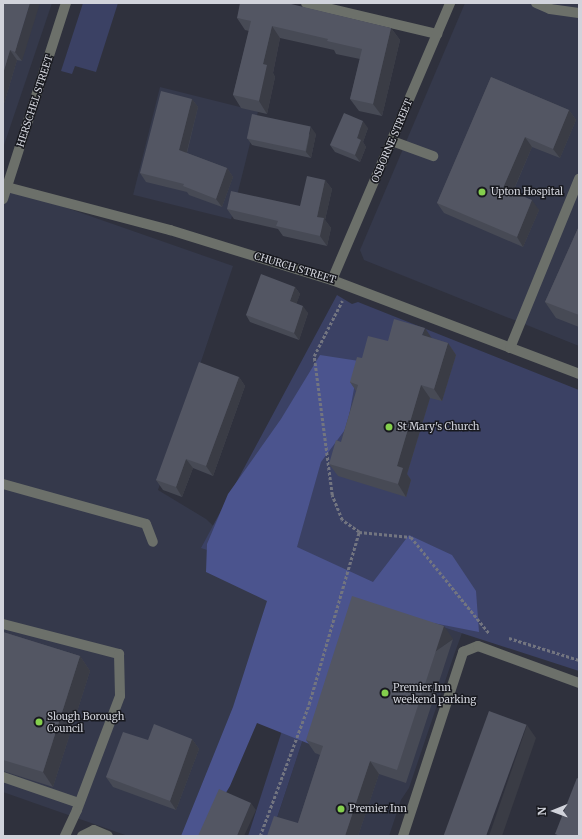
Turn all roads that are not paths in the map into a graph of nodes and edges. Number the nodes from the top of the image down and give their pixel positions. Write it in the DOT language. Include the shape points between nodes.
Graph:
graph roads {
  1 [pos="66,3"];
  2 [pos="306,3"];
  3 [pos="450,3"];
  4 [pos="536,3"];
  5 [pos="579,13"];
  6 [pos="437,34"];
  7 [pos="392,141"];
  8 [pos="433,156"];
  9 [pos="579,179"];
  10 [pos="5,186"];
  11 [pos="3,199"];
  12 [pos="332,280"];
  13 [pos="510,348"];
  14 [pos="579,374"];
  15 [pos="3,484"];
  16 [pos="153,542"];
  17 [pos="3,624"];
  18 [pos="579,683"];
  19 [pos="3,776"];
  20 [pos="79,802"];
  21 [pos="65,836"];
  22 [pos="82,836"];
  23 [pos="108,836"];
  24 [pos="403,836"];
  1 -- 10 [label="street, HERSCHEL STREET"];
  2 -- 6 [label="street"];
  3 -- 6 [label="street, OSBORNE STREET"];
  4 -- 5 [label="street" via="550,9"];
  6 -- 7 [label="street, OSBORNE STREET"];
  7 -- 8 [label="street"];
  7 -- 12 [label="street, OSBORNE STREET"];
  9 -- 13 [label="street"];
  10 -- 11 [label="street, HERSCHEL STREET"];
  10 -- 12 [label="street, CHURCH STREET" via="170,230"];
  12 -- 13 [label="street, CHURCH STREET"];
  13 -- 14 [label="street, CHURCH STREET"];
  15 -- 16 [label="street" via="146,524"];
  17 -- 20 [label="street" via="119,654 120,696"];
  18 -- 24 [label="street" via="478,646 463,652"];
  19 -- 20 [label="street"];
  20 -- 21 [label="street"];
  22 -- 23 [label="street" via="94,830"];
}
